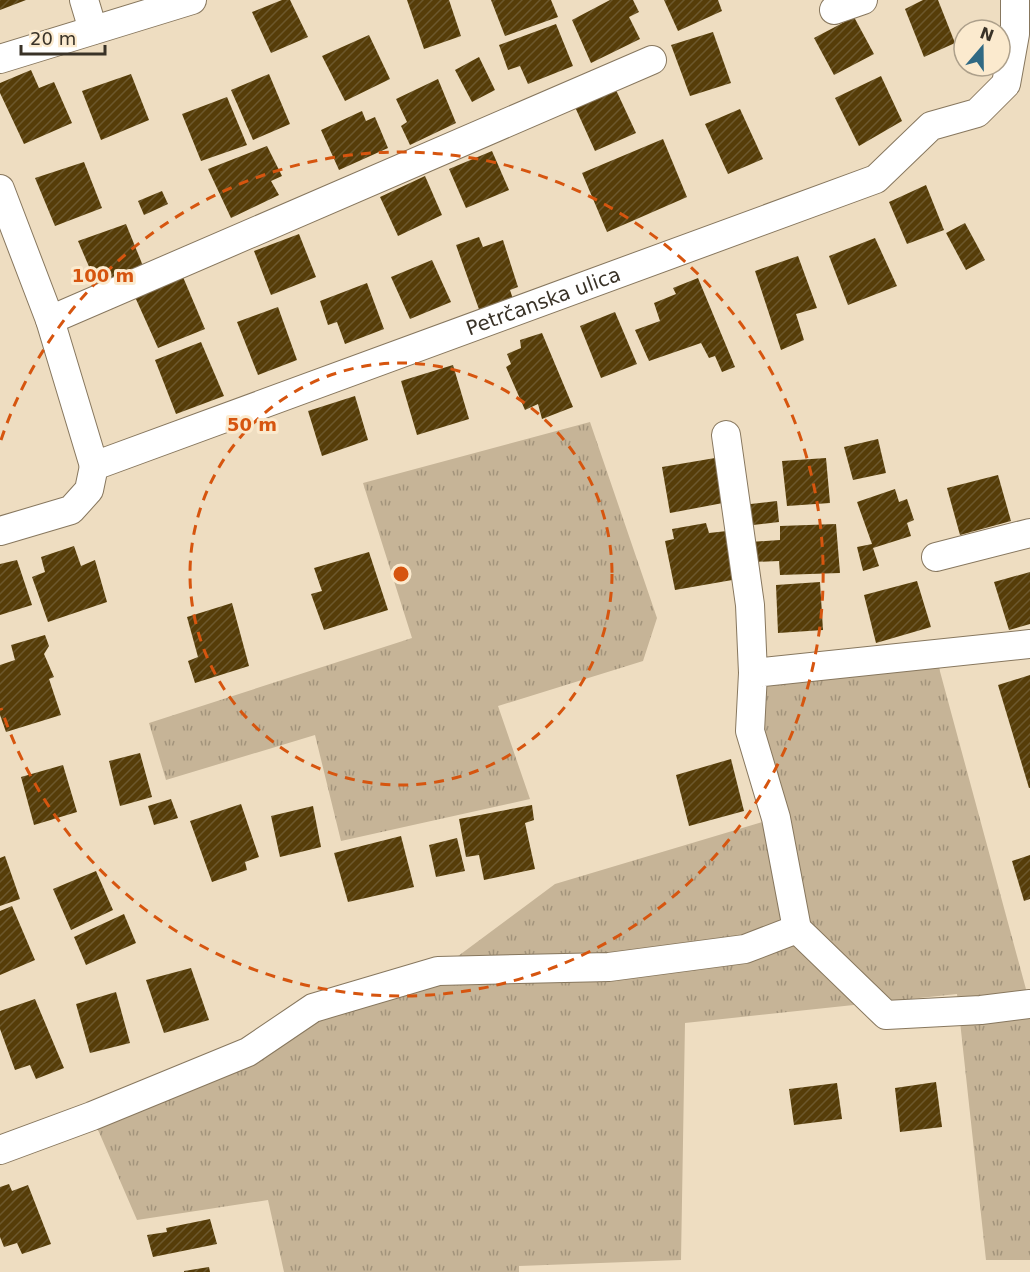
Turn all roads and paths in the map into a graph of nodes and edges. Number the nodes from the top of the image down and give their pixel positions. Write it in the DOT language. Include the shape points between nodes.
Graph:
graph roads {
  1 [pos="84,0"];
  2 [pos="192,0"];
  3 [pos="862,0"];
  4 [pos="1015,0"];
  5 [pos="834,10"];
  6 [pos="93,30"];
  7 [pos="0,59"];
  8 [pos="652,60"];
  9 [pos="0,189"];
  10 [pos="50,320"];
  11 [pos="726,435"];
  12 [pos="94,466"];
  13 [pos="0,531"];
  14 [pos="1030,533"];
  15 [pos="936,556"];
  16 [pos="1030,644"];
  17 [pos="753,673"];
  18 [pos="797,929"];
  19 [pos="1030,1004"];
  20 [pos="0,1150"];
  1 -- 6 [label="street"];
  2 -- 6 [label="street"];
  3 -- 5 [label="street"];
  4 -- 12 [label="street, Petrčanska ulica" via="1015,34 1006,84 977,113 931,126 876,179"];
  6 -- 7 [label="street"];
  8 -- 10 [label="street"];
  9 -- 10 [label="street"];
  10 -- 12 [label="street"];
  11 -- 17 [label="street" via="750,605"];
  12 -- 13 [label="street" via="89,490 71,510"];
  14 -- 15 [label="street"];
  16 -- 17 [label="street"];
  17 -- 18 [label="street" via="750,731 776,818"];
  18 -- 19 [label="street" via="886,1015"];
  18 -- 20 [label="street" via="745,949 609,968 438,971 313,1008 248,1052"];
}
